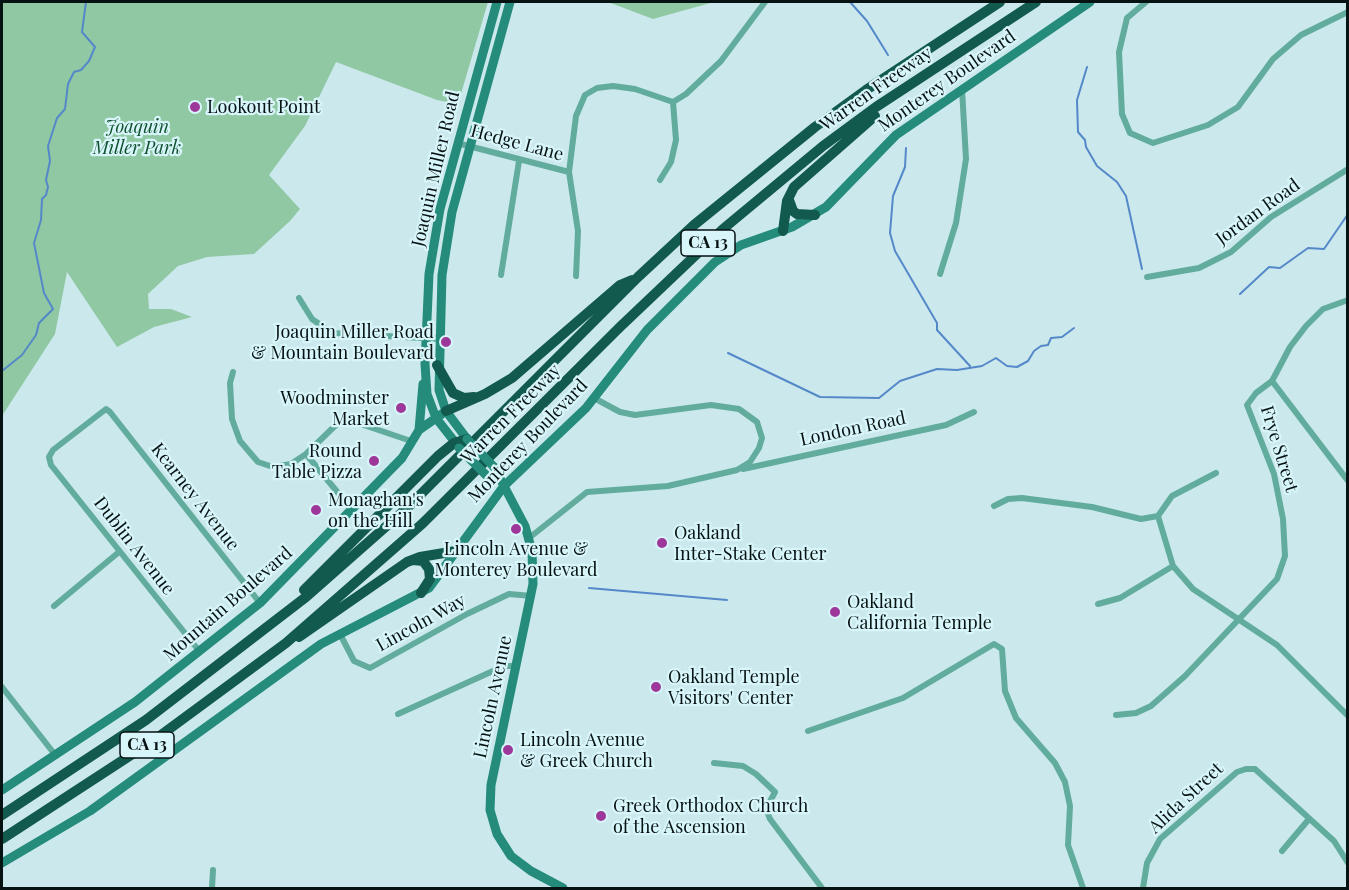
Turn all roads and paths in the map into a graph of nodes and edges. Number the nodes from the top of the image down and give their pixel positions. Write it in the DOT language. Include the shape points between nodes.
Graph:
graph roads {
  1 [pos="497,2"];
  2 [pos="510,2"];
  3 [pos="765,2"];
  4 [pos="1000,2"];
  5 [pos="1036,2"];
  6 [pos="1090,2"];
  7 [pos="1146,2"];
  8 [pos="1347,12"];
  9 [pos="938,65"];
  10 [pos="962,89"];
  11 [pos="674,102"];
  12 [pos="458,142"];
  13 [pos="470,146"];
  14 [pos="519,161"];
  15 [pos="1347,169"];
  16 [pos="569,172"];
  17 [pos="660,180"];
  18 [pos="789,194"];
  19 [pos="815,215"];
  20 [pos="783,231"];
  21 [pos="940,274"];
  22 [pos="501,275"];
  23 [pos="576,276"];
  24 [pos="638,277"];
  25 [pos="1147,277"];
  26 [pos="299,298"];
  27 [pos="1347,300"];
  28 [pos="426,339"];
  29 [pos="440,339"];
  30 [pos="425,364"];
  31 [pos="437,365"];
  32 [pos="233,372"];
  33 [pos="1272,381"];
  34 [pos="485,394"];
  35 [pos="594,398"];
  36 [pos="106,409"];
  37 [pos="974,412"];
  38 [pos="441,415"];
  39 [pos="419,430"];
  40 [pos="467,439"];
  41 [pos="411,441"];
  42 [pos="456,445"];
  43 [pos="306,454"];
  44 [pos="737,470"];
  45 [pos="1216,473"];
  46 [pos="1347,482"];
  47 [pos="504,486"];
  48 [pos="994,506"];
  49 [pos="353,511"];
  50 [pos="1158,516"];
  51 [pos="529,538"];
  52 [pos="456,551"];
  53 [pos="119,552"];
  54 [pos="407,562"];
  55 [pos="1173,566"];
  56 [pos="421,593"];
  57 [pos="532,596"];
  58 [pos="260,603"];
  59 [pos="1098,604"];
  60 [pos="54,606"];
  61 [pos="1238,619"];
  62 [pos="340,634"];
  63 [pos="252,640"];
  64 [pos="286,643"];
  65 [pos="200,652"];
  66 [pos="517,666"];
  67 [pos="2,687"];
  68 [pos="398,714"];
  69 [pos="1116,715"];
  70 [pos="1347,716"];
  71 [pos="808,731"];
  72 [pos="56,756"];
  73 [pos="714,763"];
  74 [pos="2,790"];
  75 [pos="2,815"];
  76 [pos="1309,819"];
  77 [pos="2,839"];
  78 [pos="1282,851"];
  79 [pos="2,862"];
  80 [pos="1347,863"];
  81 [pos="213,870"];
  82 [pos="212,888"];
  83 [pos="563,888"];
  84 [pos="822,888"];
  85 [pos="1083,888"];
  86 [pos="1143,888"];
  1 -- 12 [label="main road, Joaquin Miller Road"];
  2 -- 13 [label="main road, Joaquin Miller Road"];
  3 -- 11 [label="street" via="721,61"];
  4 -- 24 [label="highway, Warren Freeway / CA 13" via="815,127 694,225"];
  5 -- 9 [label="highway, Warren Freeway / CA 13"];
  6 -- 10 [label="main road, Monterey Boulevard"];
  7 -- 8 [label="street" via="1127,18 1120,62 1122,114 1130,133 1153,142 1208,125 1238,107 1280,53 1301,35"];
  9 -- 18 [label="highway" via="818,163"];
  9 -- 64 [label="highway, Warren Freeway / CA 13" via="823,146 723,229 422,524"];
  10 -- 19 [label="main road, Monterey Boulevard" via="886,144 844,191"];
  10 -- 21 [label="street" via="966,159 956,223"];
  11 -- 16 [label="street" via="613,86 585,95 576,116"];
  11 -- 17 [label="street" via="676,140 671,162"];
  12 -- 13 [label="street, Hedge Lane"];
  12 -- 28 [label="main road, Joaquin Miller Road" via="440,209 429,274"];
  13 -- 14 [label="street, Hedge Lane"];
  13 -- 29 [label="main road, Joaquin Miller Road" via="452,212 442,275"];
  14 -- 16 [label="street, Hedge Lane"];
  14 -- 22 [label="street"];
  15 -- 25 [label="street, Jordan Road" via="1271,217 1231,252 1199,268"];
  16 -- 23 [label="street" via="578,231"];
  18 -- 19 [label="highway" via="793,212"];
  18 -- 20 [label="highway"];
  19 -- 20 [label="main road, Monterey Boulevard"];
  20 -- 35 [label="main road, Monterey Boulevard" via="741,245 715,262 647,330"];
  24 -- 34 [label="highway" via="620,285 517,374"];
  24 -- 63 [label="highway, Warren Freeway / CA 13" via="407,508"];
  26 -- 28 [label="street" via="312,319 332,333"];
  27 -- 33 [label="street, Frye Street" via="1323,309 1306,326"];
  28 -- 29 [label="street"];
  28 -- 30 [label="main road, Joaquin Miller Road"];
  29 -- 31 [label="main road, Joaquin Miller Road"];
  30 -- 38 [label="main road, Joaquin Miller Road" via="427,394"];
  30 -- 39 [label="main road"];
  31 -- 34 [label="highway" via="458,396"];
  31 -- 38 [label="main road, Joaquin Miller Road"];
  32 -- 43 [label="street" via="232,419 248,453 273,467 291,464"];
  33 -- 46 [label="street"];
  33 -- 61 [label="street, Frye Street" via="1247,405 1274,474 1285,556 1277,579"];
  34 -- 38 [label="highway"];
  35 -- 44 [label="street" via="635,415 711,405 739,409 757,422 762,438 756,454"];
  35 -- 47 [label="main road, Monterey Boulevard"];
  36 -- 53 [label="street, Dublin Avenue" via="49,457 51,465"];
  36 -- 58 [label="street, Kearney Avenue"];
  37 -- 44 [label="street, London Road" via="946,425"];
  38 -- 39 [label="main road, Mountain Boulevard"];
  38 -- 40 [label="main road, Lincoln Avenue"];
  38 -- 42 [label="main road, Lincoln Avenue"];
  39 -- 41 [label="main road, Mountain Boulevard"];
  40 -- 42 [label="highway"];
  40 -- 47 [label="main road, Lincoln Avenue, bridge" via="494,467"];
  41 -- 43 [label="street" via="343,418"];
  41 -- 49 [label="main road, Mountain Boulevard" via="402,458"];
  42 -- 47 [label="main road, Lincoln Avenue, bridge" via="486,475"];
  42 -- 63 [label="highway"];
  43 -- 49 [label="street"];
  44 -- 51 [label="street, London Road" via="668,486 587,492"];
  45 -- 50 [label="street" via="1172,496"];
  47 -- 51 [label="main road, Lincoln Avenue" via="516,503"];
  47 -- 52 [label="main road, Monterey Boulevard" via="484,508"];
  48 -- 50 [label="street" via="1022,498 1092,507 1141,519"];
  49 -- 58 [label="main road, Mountain Boulevard"];
  50 -- 55 [label="street"];
  51 -- 57 [label="main road, Lincoln Avenue"];
  52 -- 54 [label="highway"];
  52 -- 56 [label="main road, Monterey Boulevard" via="435,582"];
  53 -- 60 [label="street"];
  53 -- 65 [label="street, Dublin Avenue"];
  54 -- 56 [label="highway" via="419,560 429,569 430,579"];
  54 -- 64 [label="highway" via="306,635"];
  55 -- 59 [label="street" via="1120,598"];
  55 -- 61 [label="street" via="1193,588"];
  56 -- 62 [label="main road, Monterey Boulevard"];
  57 -- 62 [label="street, Lincoln Way" via="509,594 370,668 354,661"];
  57 -- 66 [label="main road, Lincoln Avenue"];
  58 -- 65 [label="main road, Mountain Boulevard"];
  61 -- 69 [label="street, Frye Street" via="1151,706 1136,713"];
  61 -- 70 [label="street" via="1278,645"];
  62 -- 79 [label="main road, Monterey Boulevard" via="296,659 90,811"];
  63 -- 75 [label="highway, Warren Freeway / CA 13" via="146,720"];
  64 -- 77 [label="highway, Warren Freeway / CA 13" via="157,738"];
  65 -- 72 [label="main road, Mountain Boulevard"];
  66 -- 68 [label="street" via="504,666"];
  66 -- 83 [label="main road, Lincoln Avenue" via="491,785 493,823 511,856"];
  67 -- 72 [label="street"];
  71 -- 85 [label="street" via="903,698 994,644 1002,649 1005,691 1016,718 1065,782 1070,806 1068,845"];
  72 -- 74 [label="main road, Mountain Boulevard"];
  73 -- 84 [label="street" via="743,766 775,792 766,809"];
  76 -- 78 [label="street"];
  76 -- 80 [label="street" via="1334,841"];
  76 -- 86 [label="street, Alida Street" via="1255,769 1237,772 1160,839 1147,862"];
  81 -- 82 [label="street"];
}
